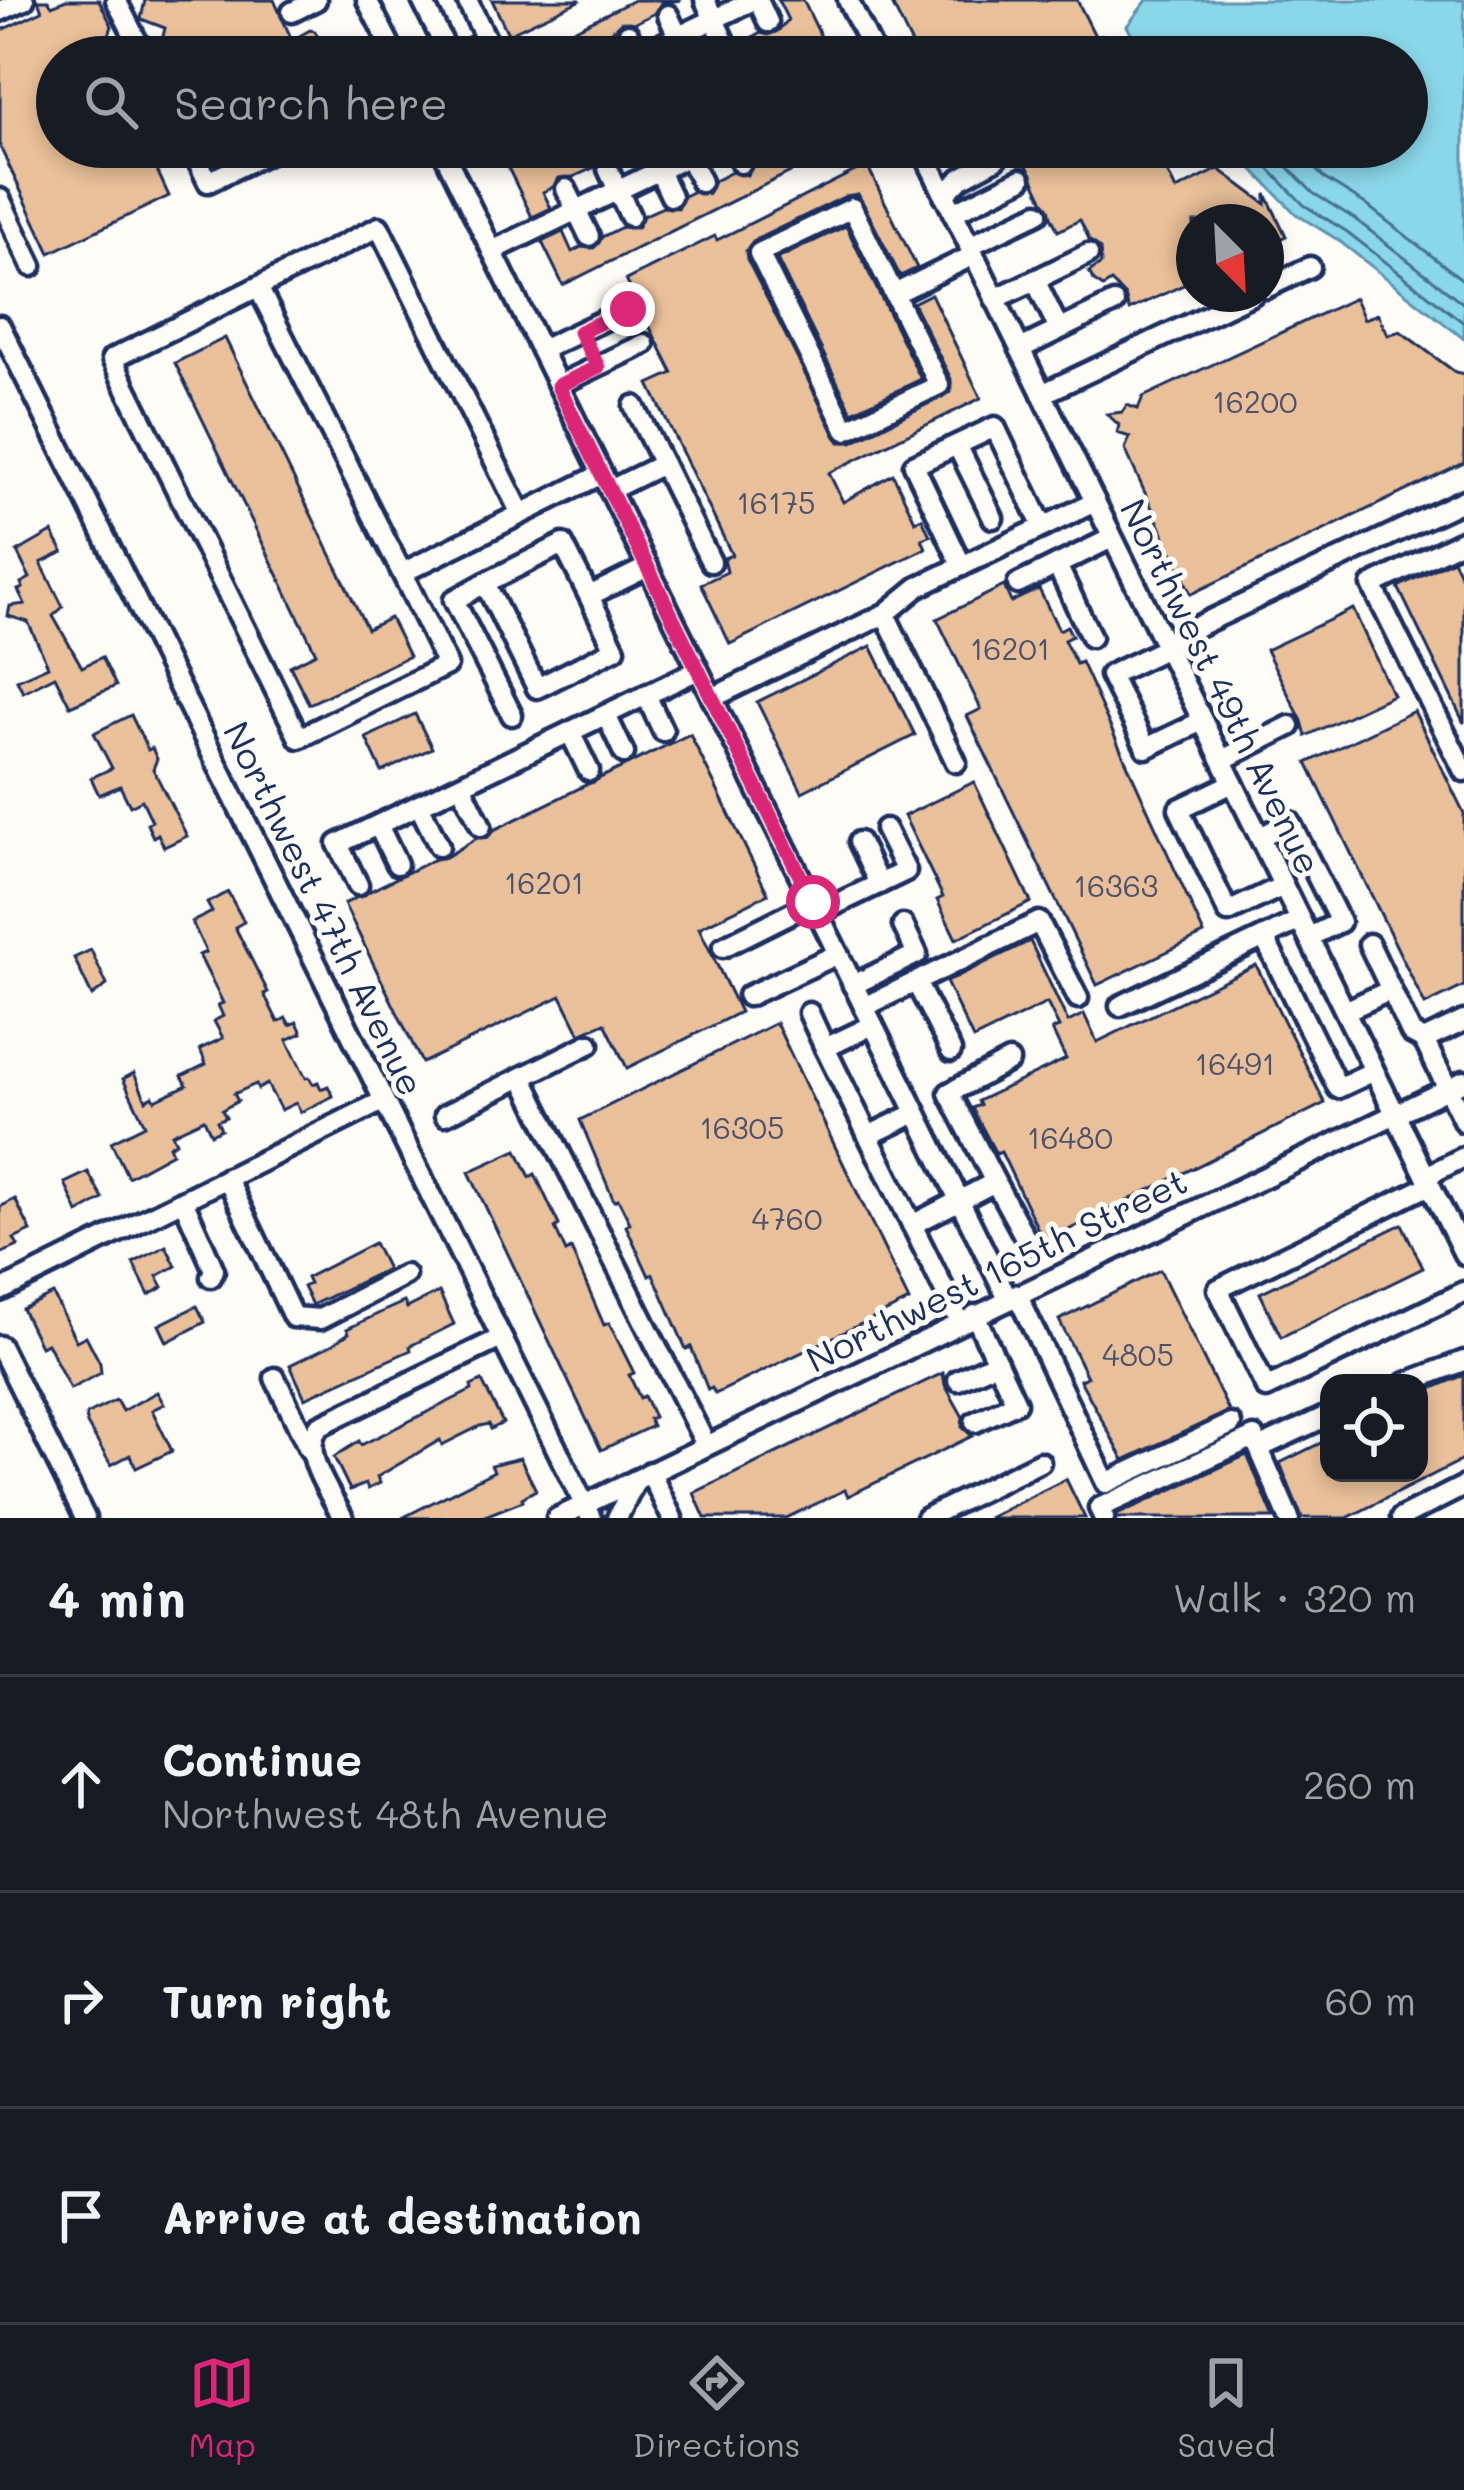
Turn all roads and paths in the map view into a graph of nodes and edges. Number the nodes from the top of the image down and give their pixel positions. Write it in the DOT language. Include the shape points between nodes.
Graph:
graph roads {
  1 [pos="23,0"];
  2 [pos="116,0"];
  3 [pos="316,0"];
  4 [pos="368,0"];
  5 [pos="422,0"];
  6 [pos="466,0"];
  7 [pos="705,0"];
  8 [pos="756,0"];
  9 [pos="848,0"];
  10 [pos="0,11"];
  11 [pos="292,12"];
  12 [pos="668,15"];
  13 [pos="714,19"];
  14 [pos="768,22"];
  15 [pos="134,36"];
  16 [pos="383,36"];
  17 [pos="441,36"];
  18 [pos="484,36"];
  19 [pos="678,36"];
  20 [pos="680,36"];
  21 [pos="722,36"];
  22 [pos="866,36"];
  23 [pos="201,168"];
  24 [pos="237,168"];
  25 [pos="452,168"];
  26 [pos="662,168"];
  27 [pos="694,168"];
  28 [pos="931,168"];
  29 [pos="980,168"];
  30 [pos="608,170"];
  31 [pos="659,170"];
  32 [pos="1021,179"];
  33 [pos="701,182"];
  34 [pos="566,190"];
  35 [pos="618,190"];
  36 [pos="671,196"];
  37 [pos="0,199"];
  38 [pos="949,204"];
  39 [pos="576,210"];
  40 [pos="1038,213"];
  41 [pos="631,216"];
  42 [pos="589,236"];
  43 [pos="491,250"];
  44 [pos="971,251"];
  45 [pos="1088,254"];
  46 [pos="32,266"];
  47 [pos="1310,267"];
  48 [pos="1284,279"];
  49 [pos="1035,280"];
  50 [pos="258,287"];
  51 [pos="894,294"];
  52 [pos="995,299"];
  53 [pos="1114,303"];
  54 [pos="628,309"];
  55 [pos="1215,312"];
  56 [pos="0,326"];
  57 [pos="1059,329"];
  58 [pos="580,332"];
  59 [pos="644,344"];
  60 [pos="1020,349"];
  61 [pos="541,350"];
  62 [pos="598,367"];
  63 [pos="558,386"];
  64 [pos="1042,394"];
  65 [pos="634,406"];
  66 [pos="957,445"];
  67 [pos="663,464"];
  68 [pos="606,482"];
  69 [pos="1464,500"];
  70 [pos="1095,502"];
  71 [pos="521,514"];
  72 [pos="993,518"];
  73 [pos="1043,527"];
  74 [pos="1112,538"];
  75 [pos="1464,540"];
  76 [pos="711,562"];
  77 [pos="1057,565"];
  78 [pos="962,566"];
  79 [pos="648,567"];
  80 [pos="402,573"];
  81 [pos="485,583"];
  82 [pos="1018,584"];
  83 [pos="589,596"];
  84 [pos="885,614"];
  85 [pos="1091,637"];
  86 [pos="1167,648"];
  87 [pos="698,670"];
  88 [pos="646,695"];
  89 [pos="712,698"];
  90 [pos="512,715"];
  91 [pos="606,715"];
  92 [pos="1202,721"];
  93 [pos="1290,726"];
  94 [pos="663,730"];
  95 [pos="570,732"];
  96 [pos="624,753"];
  97 [pos="1222,760"];
  98 [pos="956,762"];
  99 [pos="589,771"];
  100 [pos="1464,771"];
  101 [pos="1233,783"];
  102 [pos="461,784"];
  103 [pos="419,805"];
  104 [pos="378,825"];
  105 [pos="481,826"];
  106 [pos="885,829"];
  107 [pos="1260,837"];
  108 [pos="859,842"];
  109 [pos="439,845"];
  110 [pos="397,864"];
  111 [pos="879,884"];
  112 [pos="358,886"];
  113 [pos="1283,886"];
  114 [pos="815,908"];
  115 [pos="903,925"];
  116 [pos="1304,928"];
  117 [pos="1264,937"];
  118 [pos="1369,944"];
  119 [pos="722,947"];
  120 [pos="838,954"];
  121 [pos="916,982"];
  122 [pos="853,985"];
  123 [pos="1391,990"];
  124 [pos="748,996"];
  125 [pos="1078,998"];
  126 [pos="1120,1006"];
  127 [pos="1344,1008"];
  128 [pos="809,1013"];
  129 [pos="868,1016"];
  130 [pos="1464,1021"];
  131 [pos="1306,1024"];
  132 [pos="1424,1040"];
  133 [pos="589,1044"];
  134 [pos="825,1048"];
  135 [pos="951,1051"];
  136 [pos="1010,1061"];
  137 [pos="1374,1071"];
  138 [pos="522,1077"];
  139 [pos="1456,1085"];
  140 [pos="383,1101"];
  141 [pos="916,1113"];
  142 [pos="1396,1114"];
  143 [pos="446,1115"];
  144 [pos="961,1117"];
  145 [pos="1464,1122"];
  146 [pos="926,1133"];
  147 [pos="868,1136"];
  148 [pos="1464,1157"];
  149 [pos="227,1178"];
  150 [pos="1428,1181"];
  151 [pos="995,1182"];
  152 [pos="183,1200"];
  153 [pos="959,1201"];
  154 [pos="1464,1201"];
  155 [pos="1443,1210"];
  156 [pos="912,1225"];
  157 [pos="1028,1243"];
  158 [pos="1464,1254"];
  159 [pos="405,1275"];
  160 [pos="211,1277"];
  161 [pos="0,1291"];
  162 [pos="1464,1292"];
  163 [pos="1013,1297"];
  164 [pos="967,1318"];
  165 [pos="501,1338"];
  166 [pos="0,1346"];
  167 [pos="1464,1361"];
  168 [pos="997,1362"];
  169 [pos="1428,1375"];
  170 [pos="274,1378"];
  171 [pos="958,1380"];
  172 [pos="1320,1419"];
  173 [pos="975,1423"];
  174 [pos="1231,1424"];
  175 [pos="706,1445"];
  176 [pos="1259,1448"];
  177 [pos="311,1453"];
  178 [pos="1040,1462"];
  179 [pos="644,1475"];
  180 [pos="1464,1487"];
  181 [pos="588,1511"];
  182 [pos="85,1518"];
  183 [pos="343,1518"];
  184 [pos="556,1518"];
  185 [pos="617,1518"];
  186 [pos="673,1518"];
  187 [pos="926,1518"];
  188 [pos="1104,1518"];
  189 [pos="1289,1518"];
  190 [pos="1401,1518"];
  1 -- 10 [label="street"];
  2 -- 15 [label="street"];
  3 -- 11 [label="street"];
  4 -- 16 [label="street"];
  5 -- 17 [label="street"];
  6 -- 18 [label="street"];
  7 -- 13 [label="street"];
  8 -- 13 [label="street"];
  8 -- 14 [label="street"];
  9 -- 22 [label="street"];
  12 -- 19 [label="street"];
  13 -- 20 [label="street"];
  13 -- 21 [label="street"];
  23 -- 24 [label="street" via="208,182"];
  25 -- 43 [label="street"];
  26 -- 31 [label="street"];
  27 -- 33 [label="street"];
  28 -- 38 [label="street, Northwest 49th Avenue"];
  29 -- 38 [label="street" via="961,178"];
  30 -- 35 [label="street"];
  31 -- 35 [label="street"];
  31 -- 36 [label="street"];
  32 -- 38 [label="street"];
  34 -- 39 [label="street"];
  35 -- 39 [label="street"];
  35 -- 41 [label="street"];
  37 -- 46 [label="street"];
  38 -- 44 [label="street, Northwest 49th Avenue"];
  39 -- 42 [label="street"];
  39 -- 43 [label="street"];
  40 -- 44 [label="street"];
  43 -- 61 [label="street"];
  44 -- 51 [label="street"];
  44 -- 52 [label="street, Northwest 49th Avenue"];
  45 -- 49 [label="street"];
  47 -- 48 [label="street"];
  49 -- 52 [label="street"];
  49 -- 57 [label="street"];
  50 -- 71 [label="street" via="379,227"];
  50 -- 80 [label="street"];
  50 -- 80 [label="street" via="112,359 299,738 448,664"];
  51 -- 51 [label="street" via="939,385 847,430 759,253 852,208"];
  52 -- 60 [label="street, Northwest 49th Avenue"];
  53 -- 57 [label="street"];
  54 -- 58 [label="street"];
  55 -- 64 [label="street"];
  56 -- 140 [label="street, Northwest 47th Avenue"];
  57 -- 60 [label="street"];
  58 -- 61 [label="street"];
  58 -- 62 [label="street"];
  59 -- 62 [label="street"];
  60 -- 64 [label="street, Northwest 49th Avenue"];
  61 -- 63 [label="street"];
  62 -- 63 [label="street"];
  63 -- 68 [label="street"];
  64 -- 70 [label="street, Northwest 49th Avenue"];
  65 -- 67 [label="street"];
  66 -- 72 [label="street"];
  66 -- 73 [label="street" via="995,427"];
  66 -- 78 [label="street" via="914,465"];
  67 -- 68 [label="street"];
  67 -- 76 [label="street"];
  68 -- 71 [label="street"];
  68 -- 79 [label="street"];
  69 -- 86 [label="street" via="1177,636"];
  70 -- 73 [label="street"];
  70 -- 74 [label="street, Northwest 49th Avenue"];
  71 -- 80 [label="street"];
  73 -- 78 [label="street"];
  74 -- 77 [label="street"];
  74 -- 86 [label="street, Northwest 49th Avenue"];
  75 -- 100 [label="street" via="1372,585"];
  77 -- 82 [label="street"];
  77 -- 85 [label="street"];
  78 -- 84 [label="street"];
  79 -- 83 [label="street"];
  79 -- 87 [label="street"];
  81 -- 83 [label="street" via="563,544"];
  81 -- 83 [label="street" via="537,688 615,649"];
  81 -- 90 [label="street" via="454,600"];
  84 -- 89 [label="street"];
  84 -- 98 [label="street"];
  86 -- 92 [label="street, Northwest 49th Avenue"];
  86 -- 92 [label="street" via="1110,675 1146,748"];
  87 -- 88 [label="street"];
  87 -- 89 [label="street"];
  88 -- 91 [label="street"];
  88 -- 94 [label="street"];
  89 -- 114 [label="street"];
  91 -- 95 [label="street"];
  91 -- 96 [label="street"];
  92 -- 97 [label="street, Northwest 49th Avenue"];
  93 -- 97 [label="street"];
  95 -- 99 [label="street"];
  95 -- 102 [label="street"];
  97 -- 101 [label="street, Northwest 49th Avenue"];
  101 -- 107 [label="street, Northwest 49th Avenue"];
  101 -- 113 [label="street" via="1179,809 1228,912"];
  102 -- 103 [label="street"];
  102 -- 105 [label="street"];
  103 -- 104 [label="street"];
  103 -- 109 [label="street"];
  104 -- 110 [label="street"];
  104 -- 112 [label="street" via="338,844"];
  106 -- 111 [label="street" via="906,871"];
  107 -- 113 [label="street, Northwest 49th Avenue"];
  107 -- 116 [label="street" via="1290,822 1340,922"];
  108 -- 111 [label="street"];
  111 -- 114 [label="street"];
  113 -- 116 [label="street, Northwest 49th Avenue"];
  114 -- 119 [label="street"];
  114 -- 120 [label="street"];
  115 -- 122 [label="street" via="917,954"];
  116 -- 117 [label="street"];
  116 -- 127 [label="street, Northwest 49th Avenue"];
  117 -- 126 [label="street"];
  117 -- 131 [label="street"];
  118 -- 123 [label="street"];
  120 -- 122 [label="street"];
  120 -- 124 [label="street"];
  121 -- 125 [label="street" via="1039,922"];
  121 -- 129 [label="street"];
  121 -- 135 [label="street"];
  122 -- 129 [label="street"];
  123 -- 127 [label="street"];
  123 -- 132 [label="street" via="1411,1033"];
  127 -- 131 [label="street"];
  127 -- 137 [label="street, Northwest 49th Avenue"];
  128 -- 134 [label="street"];
  129 -- 134 [label="street"];
  129 -- 141 [label="street"];
  130 -- 132 [label="street"];
  131 -- 137 [label="street" via="1338,1088"];
  132 -- 139 [label="street"];
  133 -- 138 [label="street"];
  134 -- 147 [label="street"];
  136 -- 144 [label="street" via="949,1093"];
  137 -- 142 [label="street, Northwest 49th Avenue"];
  138 -- 143 [label="street"];
  138 -- 175 [label="street"];
  139 -- 142 [label="street, Northwest 165th Street"];
  139 -- 145 [label="street"];
  140 -- 149 [label="street"];
  140 -- 165 [label="street, Northwest 47th Avenue"];
  141 -- 146 [label="street"];
  141 -- 147 [label="street"];
  142 -- 150 [label="street, Northwest 49th Avenue"];
  142 -- 163 [label="street, Northwest 165th Street"];
  144 -- 146 [label="street"];
  144 -- 151 [label="street"];
  146 -- 153 [label="street"];
  147 -- 156 [label="street"];
  148 -- 150 [label="street"];
  149 -- 152 [label="street"];
  149 -- 159 [label="street" via="293,1317 320,1319"];
  150 -- 155 [label="street, Northwest 49th Avenue"];
  150 -- 162 [label="street" via="1218,1289 1266,1388"];
  151 -- 153 [label="street"];
  151 -- 157 [label="street"];
  152 -- 160 [label="street"];
  152 -- 161 [label="street"];
  153 -- 156 [label="street"];
  153 -- 163 [label="street"];
  154 -- 155 [label="street"];
  155 -- 158 [label="street, Northwest 49th Avenue"];
  156 -- 164 [label="street"];
  163 -- 164 [label="street, Northwest 165th Street"];
  163 -- 174 [label="street" via="1106,1483"];
  164 -- 168 [label="street"];
  164 -- 175 [label="street, Northwest 165th Street"];
  165 -- 177 [label="street" via="319,1426"];
  165 -- 181 [label="street, Northwest 47th Avenue"];
  166 -- 182 [label="street"];
  167 -- 169 [label="street"];
  168 -- 171 [label="street"];
  168 -- 173 [label="street" via="1016,1403"];
  170 -- 177 [label="street"];
  172 -- 176 [label="street"];
  175 -- 179 [label="street, Northwest 165th Street"];
  176 -- 188 [label="street" via="1253,1437 1099,1508"];
  176 -- 189 [label="street"];
  177 -- 183 [label="street"];
  178 -- 187 [label="street"];
  179 -- 181 [label="street, Northwest 165th Street"];
  179 -- 185 [label="street"];
  179 -- 186 [label="street"];
  180 -- 190 [label="street"];
  181 -- 184 [label="street, Northwest 165th Street"];
}
